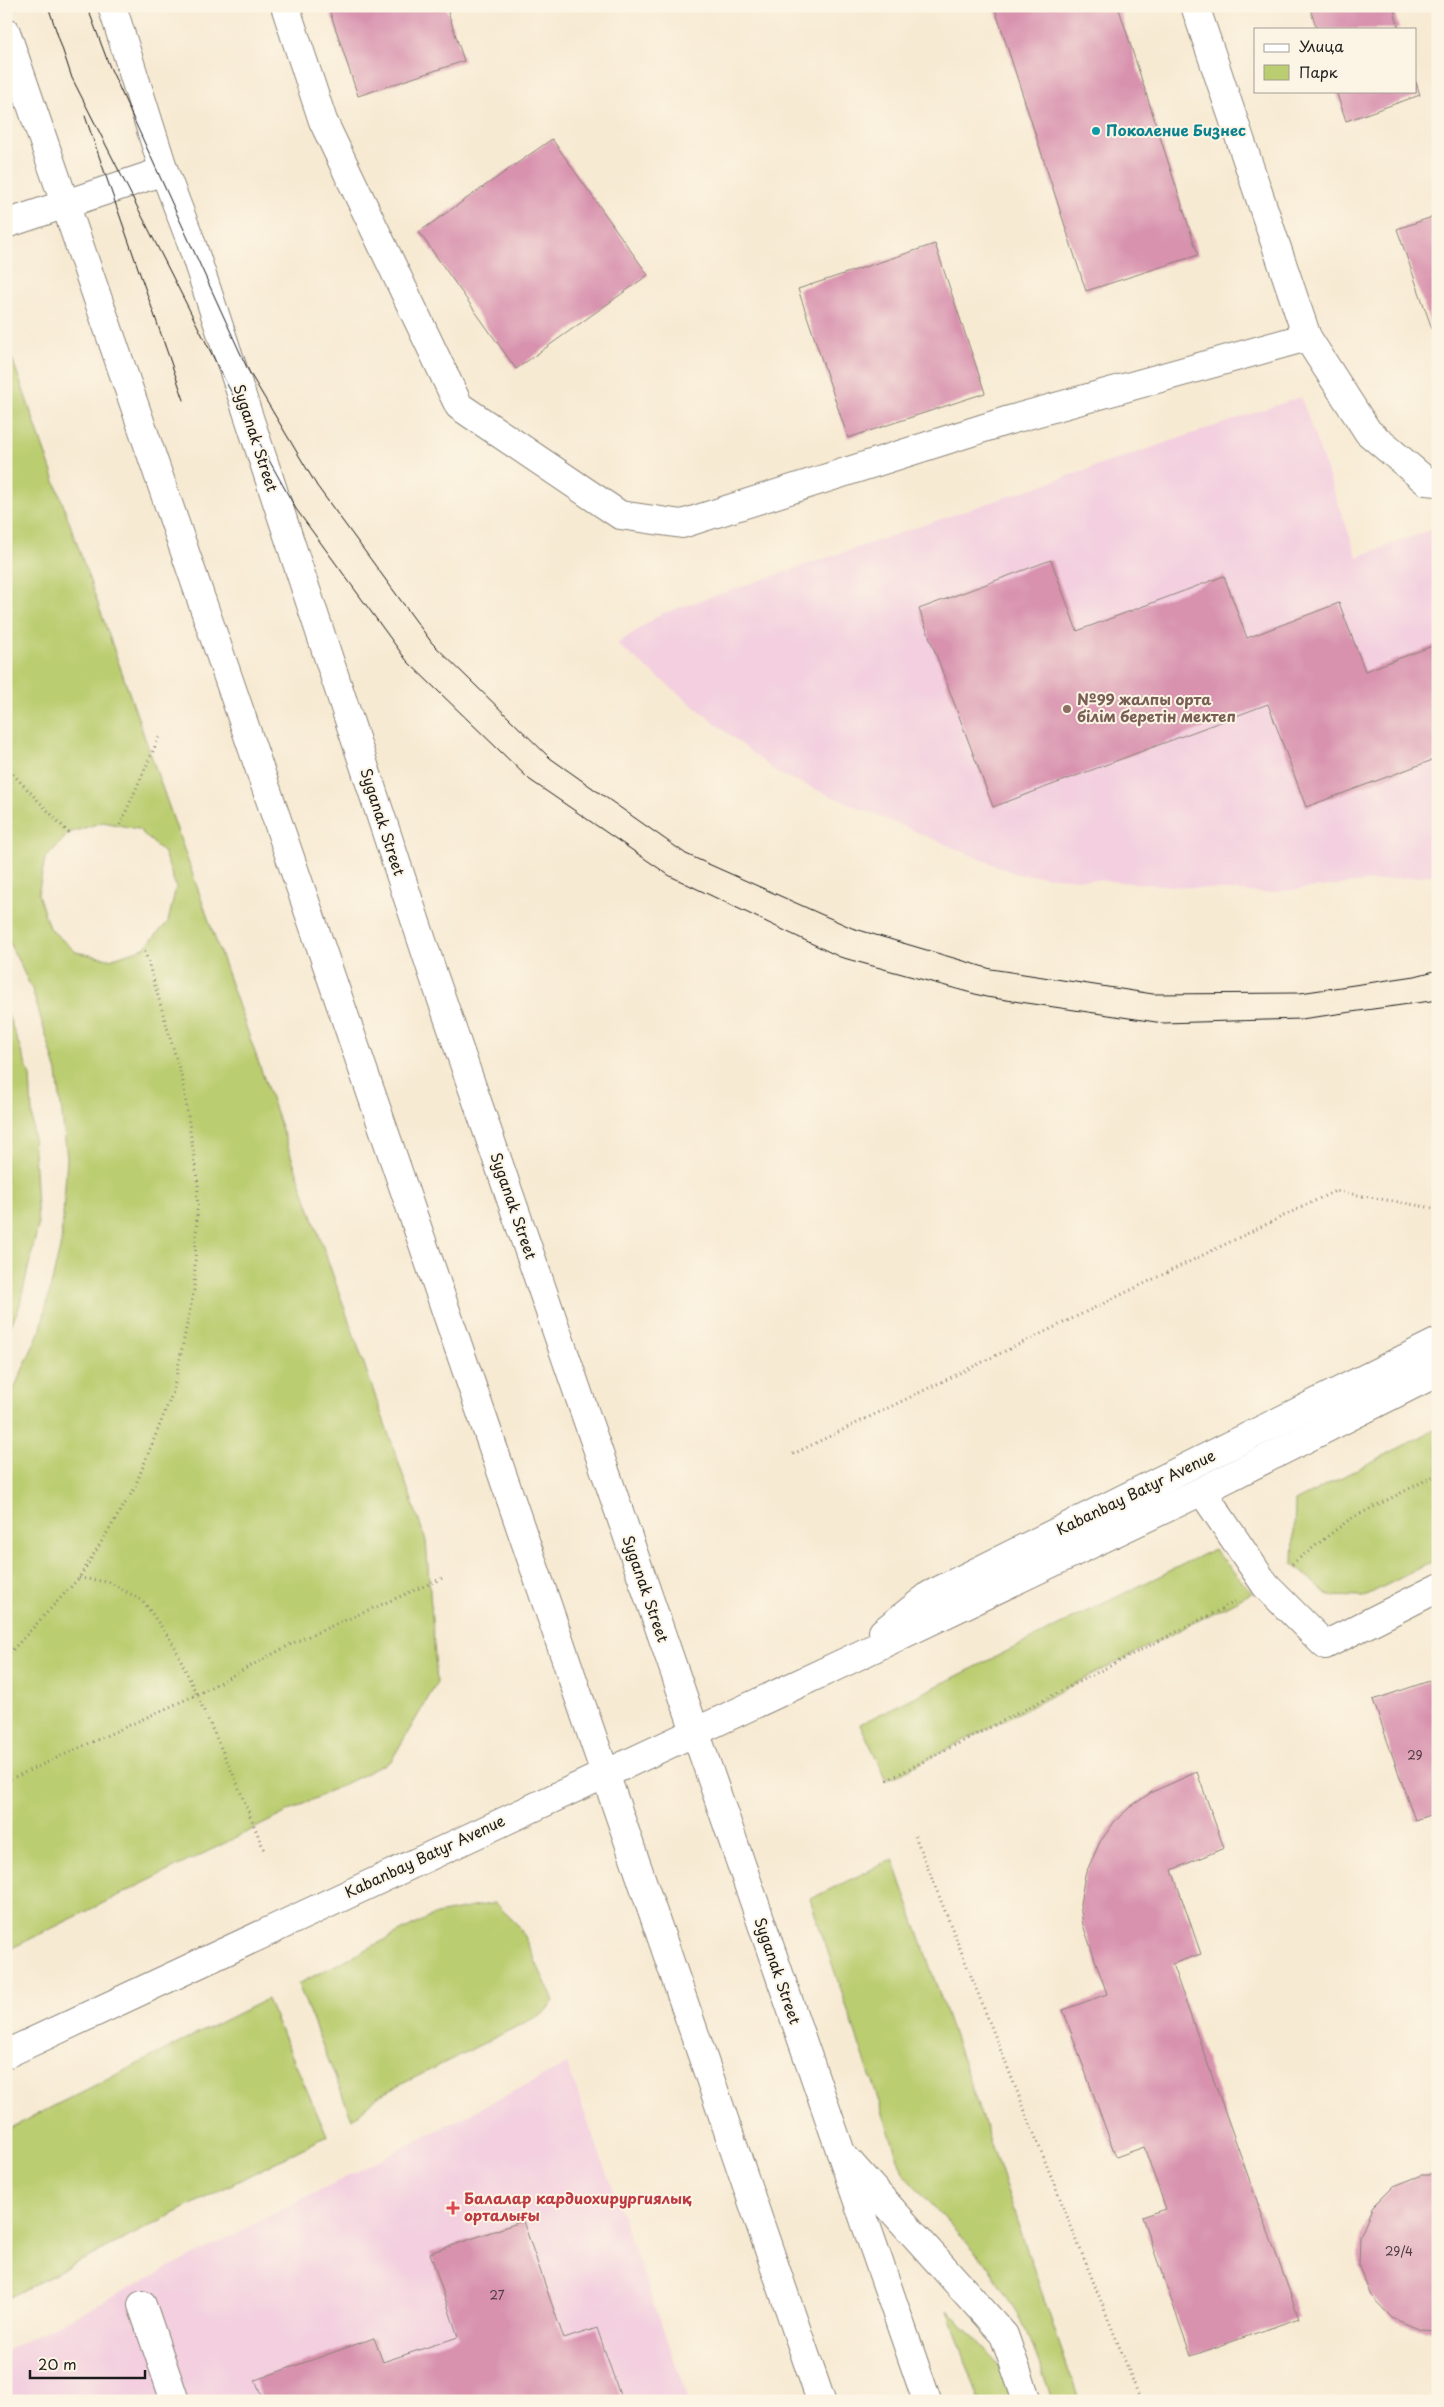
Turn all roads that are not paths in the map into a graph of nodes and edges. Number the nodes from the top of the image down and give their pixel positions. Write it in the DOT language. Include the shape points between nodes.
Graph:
graph roads {
  1 [pos="112,6"];
  2 [pos="285,6"];
  3 [pos="1195,6"];
  4 [pos="6,32"];
  5 [pos="164,171"];
  6 [pos="64,204"];
  7 [pos="6,224"];
  8 [pos="1307,337"];
  9 [pos="1438,482"];
  10 [pos="1438,1342"];
  11 [pos="1438,1372"];
  12 [pos="1202,1490"];
  13 [pos="1438,1588"];
  14 [pos="845,1662"];
  15 [pos="694,1733"];
  16 [pos="604,1774"];
  17 [pos="6,2054"];
  18 [pos="840,2152"];
  19 [pos="142,2305"];
  20 [pos="175,2401"];
  21 [pos="821,2401"];
  22 [pos="927,2401"];
  23 [pos="1027,2401"];
  1 -- 5 [label="main road, Syganak Street"];
  2 -- 8 [label="main road" via="323,121 459,406 620,515 682,524 1006,421"];
  3 -- 8 [label="main road"];
  4 -- 6 [label="main road"];
  5 -- 6 [label="main road"];
  5 -- 15 [label="main road, Syganak Street" via="190,239 434,977"];
  6 -- 7 [label="main road"];
  6 -- 16 [label="main road"];
  8 -- 9 [label="main road" via="1368,432 1426,481"];
  10 -- 14 [label="main road, Kabanbay Batyr Avenue" via="930,1595"];
  11 -- 12 [label="main road, Kabanbay Batyr Avenue"];
  12 -- 13 [label="main road" via="1266,1586 1325,1645"];
  12 -- 14 [label="main road, Kabanbay Batyr Avenue"];
  14 -- 15 [label="main road, Kabanbay Batyr Avenue"];
  15 -- 16 [label="main road, Kabanbay Batyr Avenue"];
  15 -- 18 [label="main road, Syganak Street"];
  16 -- 17 [label="main road, Kabanbay Batyr Avenue"];
  16 -- 21 [label="main road"];
  18 -- 22 [label="main road, Syganak Street"];
  18 -- 23 [label="main road" via="1004,2335"];
  19 -- 20 [label="main road"];
}
